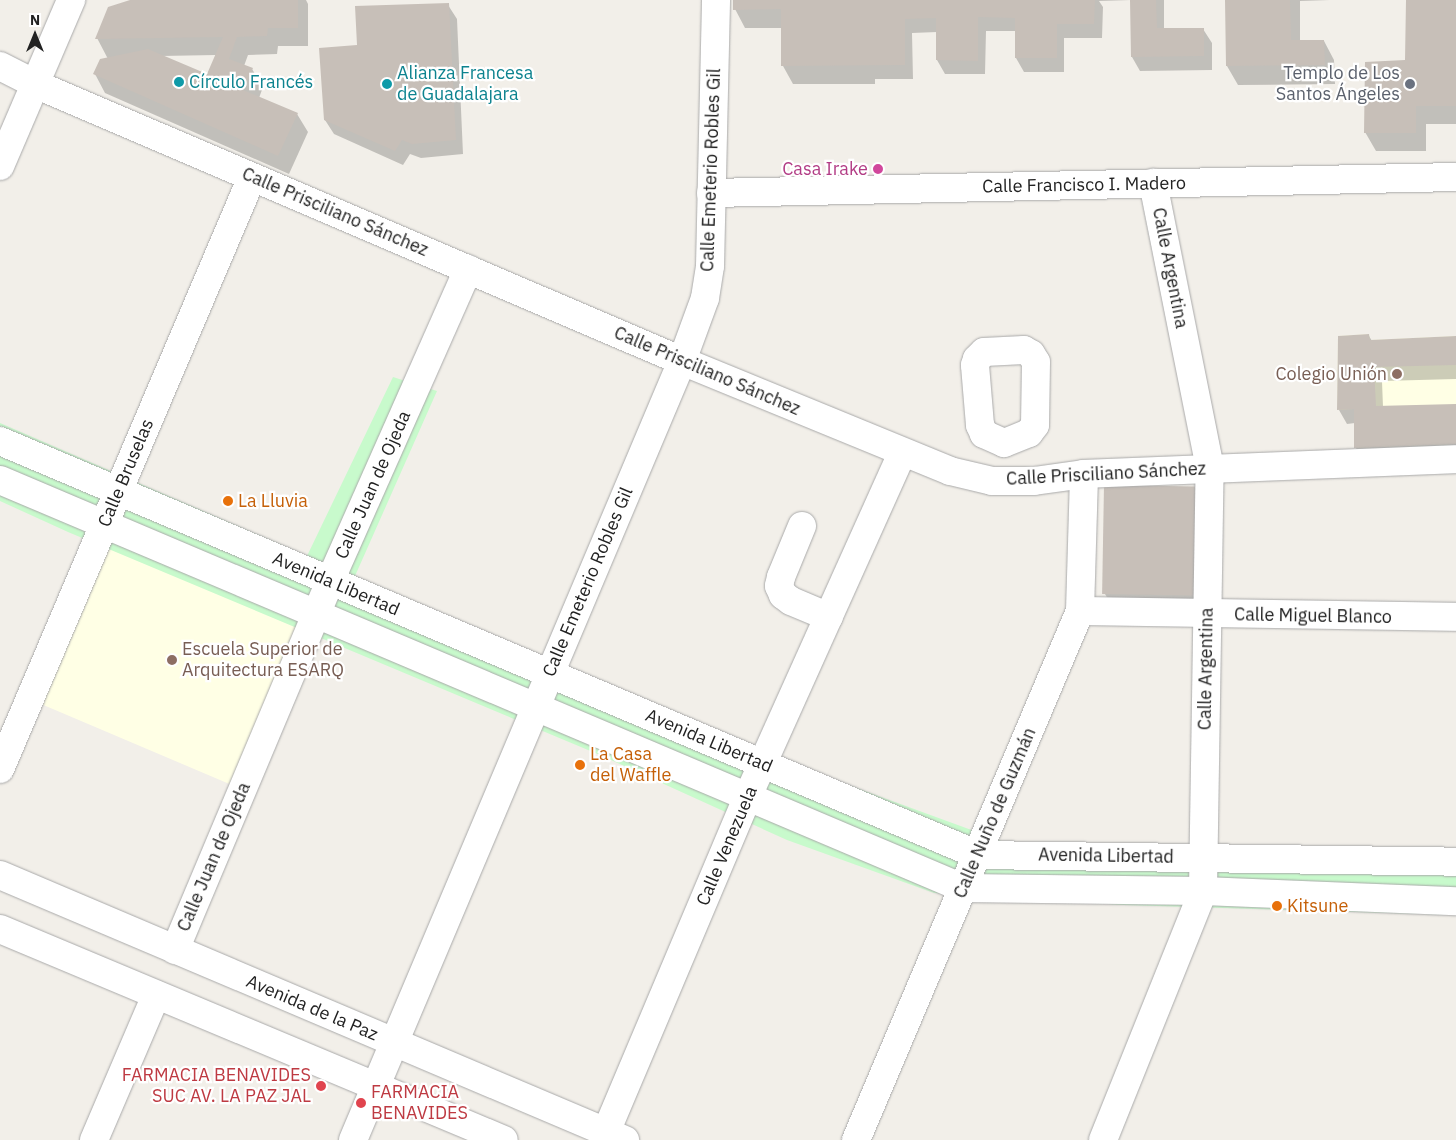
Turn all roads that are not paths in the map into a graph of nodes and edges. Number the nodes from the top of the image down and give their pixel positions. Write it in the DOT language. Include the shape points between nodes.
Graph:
graph roads {
  1 [pos="71,0"];
  2 [pos="716,0"];
  3 [pos="0,66"];
  4 [pos="35,84"];
  5 [pos="0,166"];
  6 [pos="252,177"];
  7 [pos="1456,177"];
  8 [pos="1153,184"];
  9 [pos="711,193"];
  10 [pos="468,269"];
  11 [pos="682,361"];
  12 [pos="0,441"];
  13 [pos="1004,442"];
  14 [pos="902,452"];
  15 [pos="1456,459"];
  16 [pos="1210,468"];
  17 [pos="1084,474"];
  18 [pos="0,480"];
  19 [pos="1005,480"];
  20 [pos="119,491"];
  21 [pos="105,524"];
  22 [pos="802,526"];
  23 [pos="330,581"];
  24 [pos="1080,611"];
  25 [pos="317,614"];
  26 [pos="1207,615"];
  27 [pos="828,617"];
  28 [pos="1456,617"];
  29 [pos="549,674"];
  30 [pos="536,707"];
  31 [pos="763,764"];
  32 [pos="0,769"];
  33 [pos="748,796"];
  34 [pos="978,855"];
  35 [pos="1203,857"];
  36 [pos="1456,862"];
  37 [pos="0,875"];
  38 [pos="963,888"];
  39 [pos="1203,891"];
  40 [pos="1456,901"];
  41 [pos="0,929"];
  42 [pos="175,950"];
  43 [pos="156,995"];
  44 [pos="394,1043"];
  45 [pos="375,1087"];
  46 [pos="615,1136"];
  47 [pos="94,1140"];
  48 [pos="353,1140"];
  49 [pos="504,1140"];
  50 [pos="856,1140"];
  51 [pos="1103,1140"];
  1 -- 4 [label="street"];
  2 -- 9 [label="street, Calle Emeterio Robles Gil"];
  3 -- 4 [label="street, Calle Prisciliano Sánchez"];
  4 -- 5 [label="street"];
  4 -- 6 [label="street, Calle Prisciliano Sánchez"];
  6 -- 10 [label="street, Calle Prisciliano Sánchez"];
  6 -- 20 [label="street, Calle Bruselas"];
  7 -- 8 [label="street, Calle Francisco I. Madero"];
  8 -- 9 [label="street, Calle Francisco I. Madero"];
  8 -- 16 [label="street, Calle Argentina"];
  9 -- 11 [label="street, Calle Emeterio Robles Gil" via="710,266 705,298"];
  10 -- 11 [label="street, Calle Prisciliano Sánchez"];
  10 -- 23 [label="street, Calle Juan de Ojeda"];
  11 -- 14 [label="street, Calle Prisciliano Sánchez"];
  11 -- 29 [label="street, Calle Emeterio Robles Gil"];
  12 -- 20 [label="street, Avenida Libertad"];
  13 -- 19 [label="street"];
  14 -- 19 [label="street, Calle Prisciliano Sánchez" via="950,470"];
  14 -- 27 [label="street, Calle Venezuela"];
  15 -- 16 [label="street, Calle Prisciliano Sánchez"];
  16 -- 17 [label="street, Calle Prisciliano Sánchez"];
  16 -- 26 [label="street, Calle Argentina"];
  17 -- 19 [label="street, Calle Prisciliano Sánchez"];
  17 -- 24 [label="street, Calle Nuño de Guzmán"];
  18 -- 21 [label="street, Avenida Libertad"];
  20 -- 21 [label="street, Calle Bruselas"];
  20 -- 23 [label="street, Avenida Libertad"];
  21 -- 25 [label="street, Avenida Libertad"];
  21 -- 32 [label="street, Calle Bruselas"];
  22 -- 27 [label="street" via="779,586 791,601"];
  23 -- 25 [label="street, Calle Juan de Ojeda"];
  23 -- 29 [label="street, Avenida Libertad"];
  24 -- 26 [label="street, Calle Miguel Blanco"];
  24 -- 34 [label="street, Calle Nuño de Guzmán"];
  25 -- 30 [label="street, Avenida Libertad"];
  25 -- 42 [label="street, Calle Juan de Ojeda"];
  26 -- 28 [label="street, Calle Miguel Blanco"];
  26 -- 35 [label="street, Calle Argentina"];
  27 -- 31 [label="street, Calle Venezuela"];
  29 -- 30 [label="street, Calle Emeterio Robles Gil"];
  29 -- 31 [label="street, Avenida Libertad"];
  30 -- 33 [label="street, Avenida Libertad"];
  30 -- 44 [label="street, Calle Emeterio Robles Gil"];
  31 -- 33 [label="street, Calle Venezuela"];
  31 -- 34 [label="street, Avenida Libertad"];
  33 -- 38 [label="street, Avenida Libertad"];
  33 -- 46 [label="street, Calle Venezuela"];
  34 -- 35 [label="street, Avenida Libertad"];
  34 -- 38 [label="street, Calle Nuño de Guzmán"];
  35 -- 36 [label="street, Avenida Libertad"];
  35 -- 39 [label="street, Calle Argentina"];
  37 -- 42 [label="street, Avenida de la Paz"];
  38 -- 39 [label="street, Avenida Libertad"];
  38 -- 50 [label="street, Calle Nuño de Guzmán"];
  39 -- 40 [label="street, Avenida Libertad"];
  39 -- 51 [label="street, Calle Argentina"];
  41 -- 43 [label="street"];
  42 -- 44 [label="street, Avenida de la Paz"];
  43 -- 45 [label="street"];
  43 -- 47 [label="street"];
  44 -- 45 [label="street, Calle Emeterio Robles Gil"];
  44 -- 46 [label="street, Avenida de la Paz"];
  45 -- 48 [label="street, Calle Emeterio Robles Gil"];
  45 -- 49 [label="street"];
}
